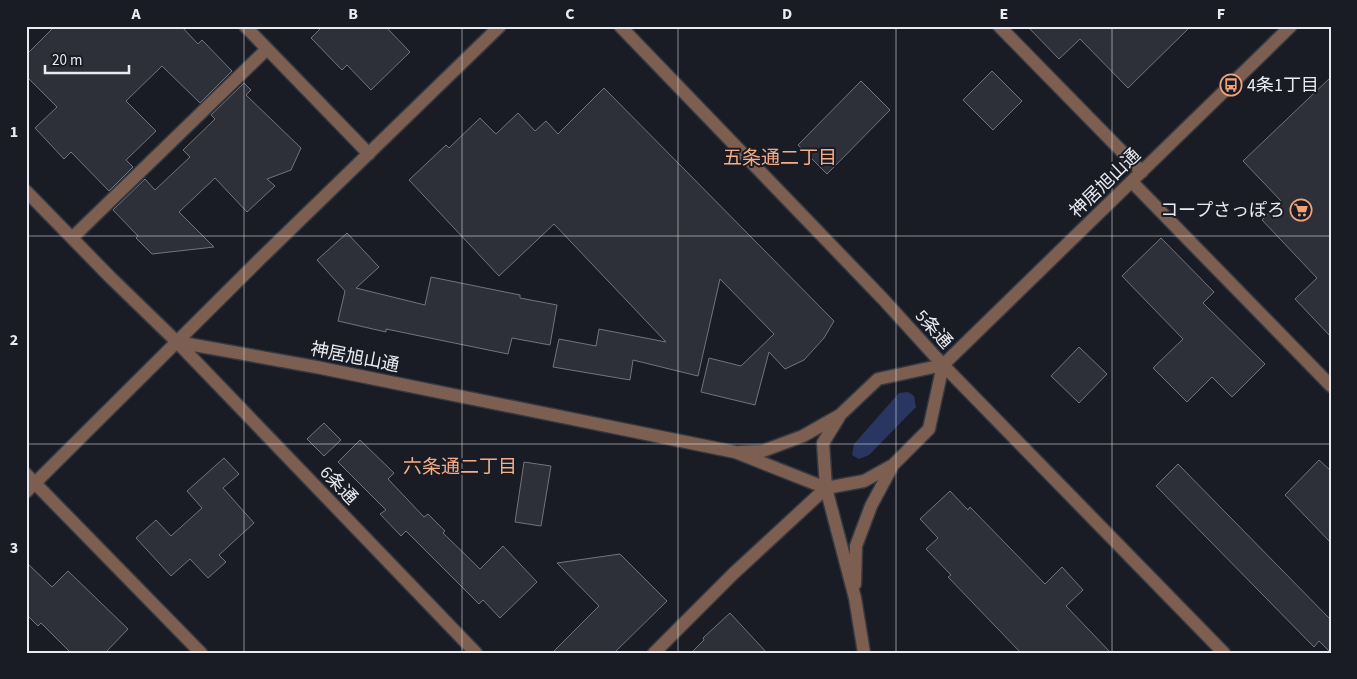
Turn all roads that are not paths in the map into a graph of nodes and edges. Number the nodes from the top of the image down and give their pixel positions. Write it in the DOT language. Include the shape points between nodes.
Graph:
graph roads {
  1 [pos="245,26"];
  2 [pos="500,26"];
  3 [pos="620,26"];
  4 [pos="1000,26"];
  5 [pos="1292,26"];
  6 [pos="267,49"];
  7 [pos="369,154"];
  8 [pos="1142,172"];
  9 [pos="1132,182"];
  10 [pos="26,191"];
  11 [pos="72,238"];
  12 [pos="177,342"];
  13 [pos="943,365"];
  14 [pos="1331,386"];
  15 [pos="840,415"];
  16 [pos="735,452"];
  17 [pos="893,465"];
  18 [pos="26,474"];
  19 [pos="31,488"];
  20 [pos="826,488"];
  21 [pos="855,598"];
  22 [pos="200,653"];
  23 [pos="476,653"];
  24 [pos="654,653"];
  25 [pos="864,653"];
  26 [pos="1224,653"];
  1 -- 6 [label="street"];
  2 -- 7 [label="street"];
  3 -- 13 [label="street, 5条通"];
  4 -- 8 [label="street"];
  5 -- 8 [label="street, 神居旭山通"];
  6 -- 7 [label="street"];
  6 -- 11 [label="street"];
  7 -- 12 [label="street"];
  8 -- 9 [label="street, 神居旭山通"];
  9 -- 13 [label="street, 神居旭山通"];
  9 -- 14 [label="street"];
  10 -- 11 [label="street"];
  11 -- 12 [label="street"];
  12 -- 16 [label="street, 神居旭山通"];
  12 -- 19 [label="street"];
  12 -- 23 [label="street, 6条通"];
  13 -- 15 [label="street, 神居旭山通" via="878,380"];
  13 -- 17 [label="street" via="929,429"];
  13 -- 26 [label="street, 5条通"];
  15 -- 16 [label="street, 神居旭山通" via="803,436 763,451"];
  15 -- 20 [label="street, 神居旭山通" via="823,443"];
  16 -- 20 [label="street, 神居旭山通"];
  17 -- 20 [label="street" via="864,481"];
  17 -- 21 [label="street" via="871,506 856,546"];
  18 -- 19 [label="street"];
  19 -- 22 [label="street"];
  20 -- 21 [label="street, 神居旭山通"];
  20 -- 24 [label="street"];
  21 -- 25 [label="street"];
}
